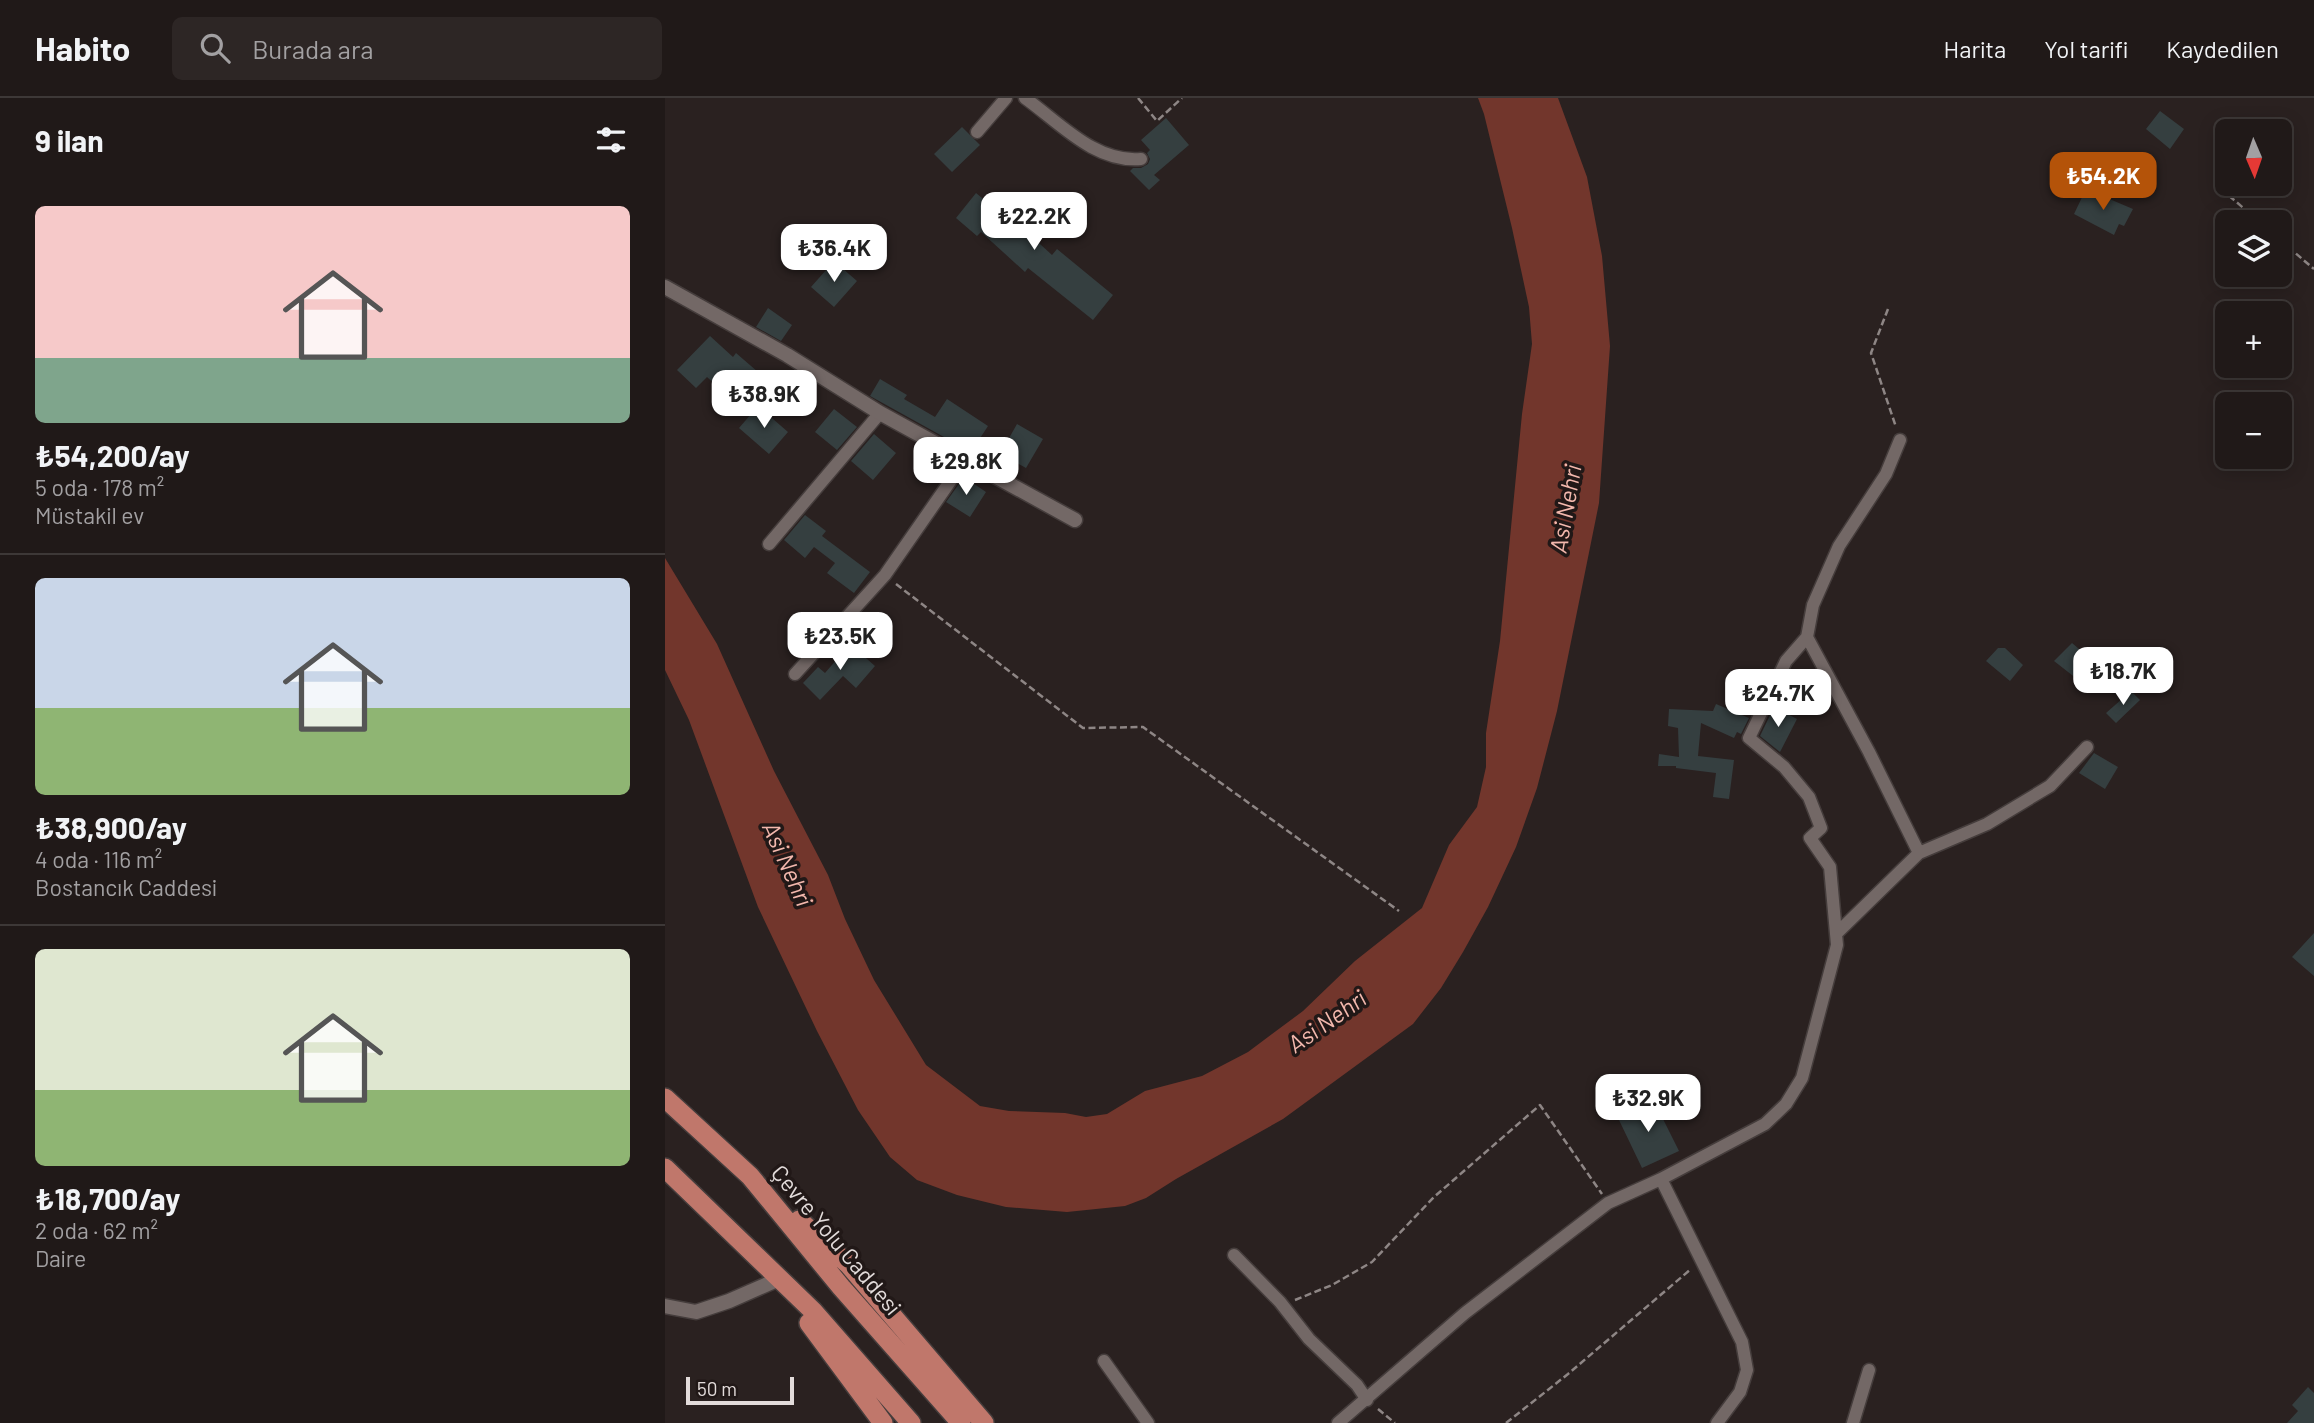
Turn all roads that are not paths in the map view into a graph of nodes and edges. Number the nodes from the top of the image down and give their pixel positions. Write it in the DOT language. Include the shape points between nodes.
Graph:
graph roads {
  1 [pos="1006,98"];
  2 [pos="1025,98"];
  3 [pos="977,132"];
  4 [pos="1141,159"];
  5 [pos="665,287"];
  6 [pos="880,413"];
  7 [pos="1900,440"];
  8 [pos="965,460"];
  9 [pos="1075,520"];
  10 [pos="769,544"];
  11 [pos="1807,637"];
  12 [pos="795,674"];
  13 [pos="2087,747"];
  14 [pos="1919,853"];
  15 [pos="1836,934"];
  16 [pos="665,1098"];
  17 [pos="665,1168"];
  18 [pos="750,1176"];
  19 [pos="1661,1179"];
  20 [pos="1234,1255"];
  21 [pos="779,1279"];
  22 [pos="665,1306"];
  23 [pos="1104,1361"];
  24 [pos="1869,1370"];
  25 [pos="1367,1400"];
  26 [pos="883,1423"];
  27 [pos="911,1423"];
  28 [pos="961,1423"];
  29 [pos="984,1423"];
  30 [pos="1148,1423"];
  31 [pos="1338,1423"];
  32 [pos="1717,1423"];
  33 [pos="1853,1423"];
  1 -- 3 [label="street"];
  2 -- 4 [label="street" via="1105,155"];
  5 -- 6 [label="street"];
  6 -- 8 [label="street"];
  6 -- 10 [label="street"];
  7 -- 11 [label="street" via="1886,474 1839,546 1813,605"];
  8 -- 9 [label="street"];
  8 -- 12 [label="street" via="885,575"];
  11 -- 14 [label="street"];
  11 -- 15 [label="street" via="1786,661 1749,738 1784,767 1809,797 1821,828 1810,838 1830,867"];
  13 -- 14 [label="street" via="2050,786 1987,824"];
  14 -- 15 [label="street"];
  15 -- 19 [label="street" via="1837,945 1802,1078 1786,1104 1765,1124"];
  16 -- 18 [label="highway, Çevre Yolu Caddesi"];
  17 -- 21 [label="highway"];
  18 -- 28 [label="highway, Çevre Yolu Caddesi"];
  18 -- 29 [label="highway" via="849,1265"];
  19 -- 25 [label="street" via="1608,1203 1465,1313"];
  19 -- 32 [label="street" via="1742,1342 1747,1370 1740,1392"];
  20 -- 25 [label="street"];
  21 -- 22 [label="street" via="696,1312"];
  21 -- 26 [label="highway"];
  21 -- 27 [label="highway"];
  23 -- 30 [label="street"];
  24 -- 33 [label="street"];
  25 -- 31 [label="street"];
}
